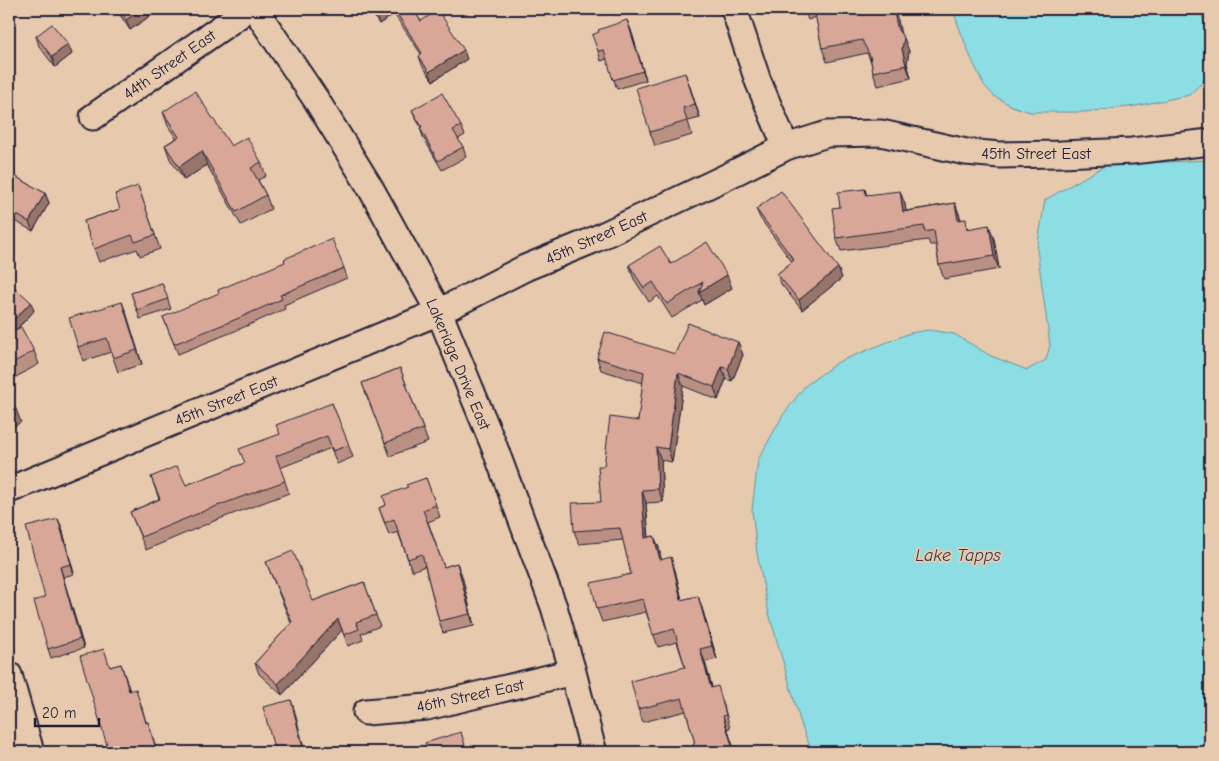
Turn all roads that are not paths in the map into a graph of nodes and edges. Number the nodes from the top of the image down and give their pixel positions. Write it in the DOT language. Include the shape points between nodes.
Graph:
graph roads {
  1 [pos="243,9"];
  2 [pos="255,9"];
  3 [pos="734,9"];
  4 [pos="94,116"];
  5 [pos="1210,142"];
  6 [pos="786,147"];
  7 [pos="439,312"];
  8 [pos="9,490"];
  9 [pos="573,672"];
  10 [pos="9,676"];
  11 [pos="366,712"];
  12 [pos="31,752"];
  13 [pos="594,752"];
  1 -- 4 [label="street, 44th Street East" via="238,16"];
  2 -- 7 [label="street, Lakeridge Drive East" via="370,187"];
  3 -- 6 [label="street" via="758,81"];
  5 -- 6 [label="street, 45th Street East" via="1132,151 1000,155 966,152 881,133 856,132 828,134"];
  6 -- 7 [label="street, 45th Street East" via="591,241 525,268"];
  7 -- 8 [label="street, 45th Street East"];
  7 -- 9 [label="street, Lakeridge Drive East" via="494,446 554,607"];
  9 -- 11 [label="street, 46th Street East" via="427,707"];
  9 -- 13 [label="street, Lakeridge Drive East"];
  10 -- 12 [label="street"];
}
